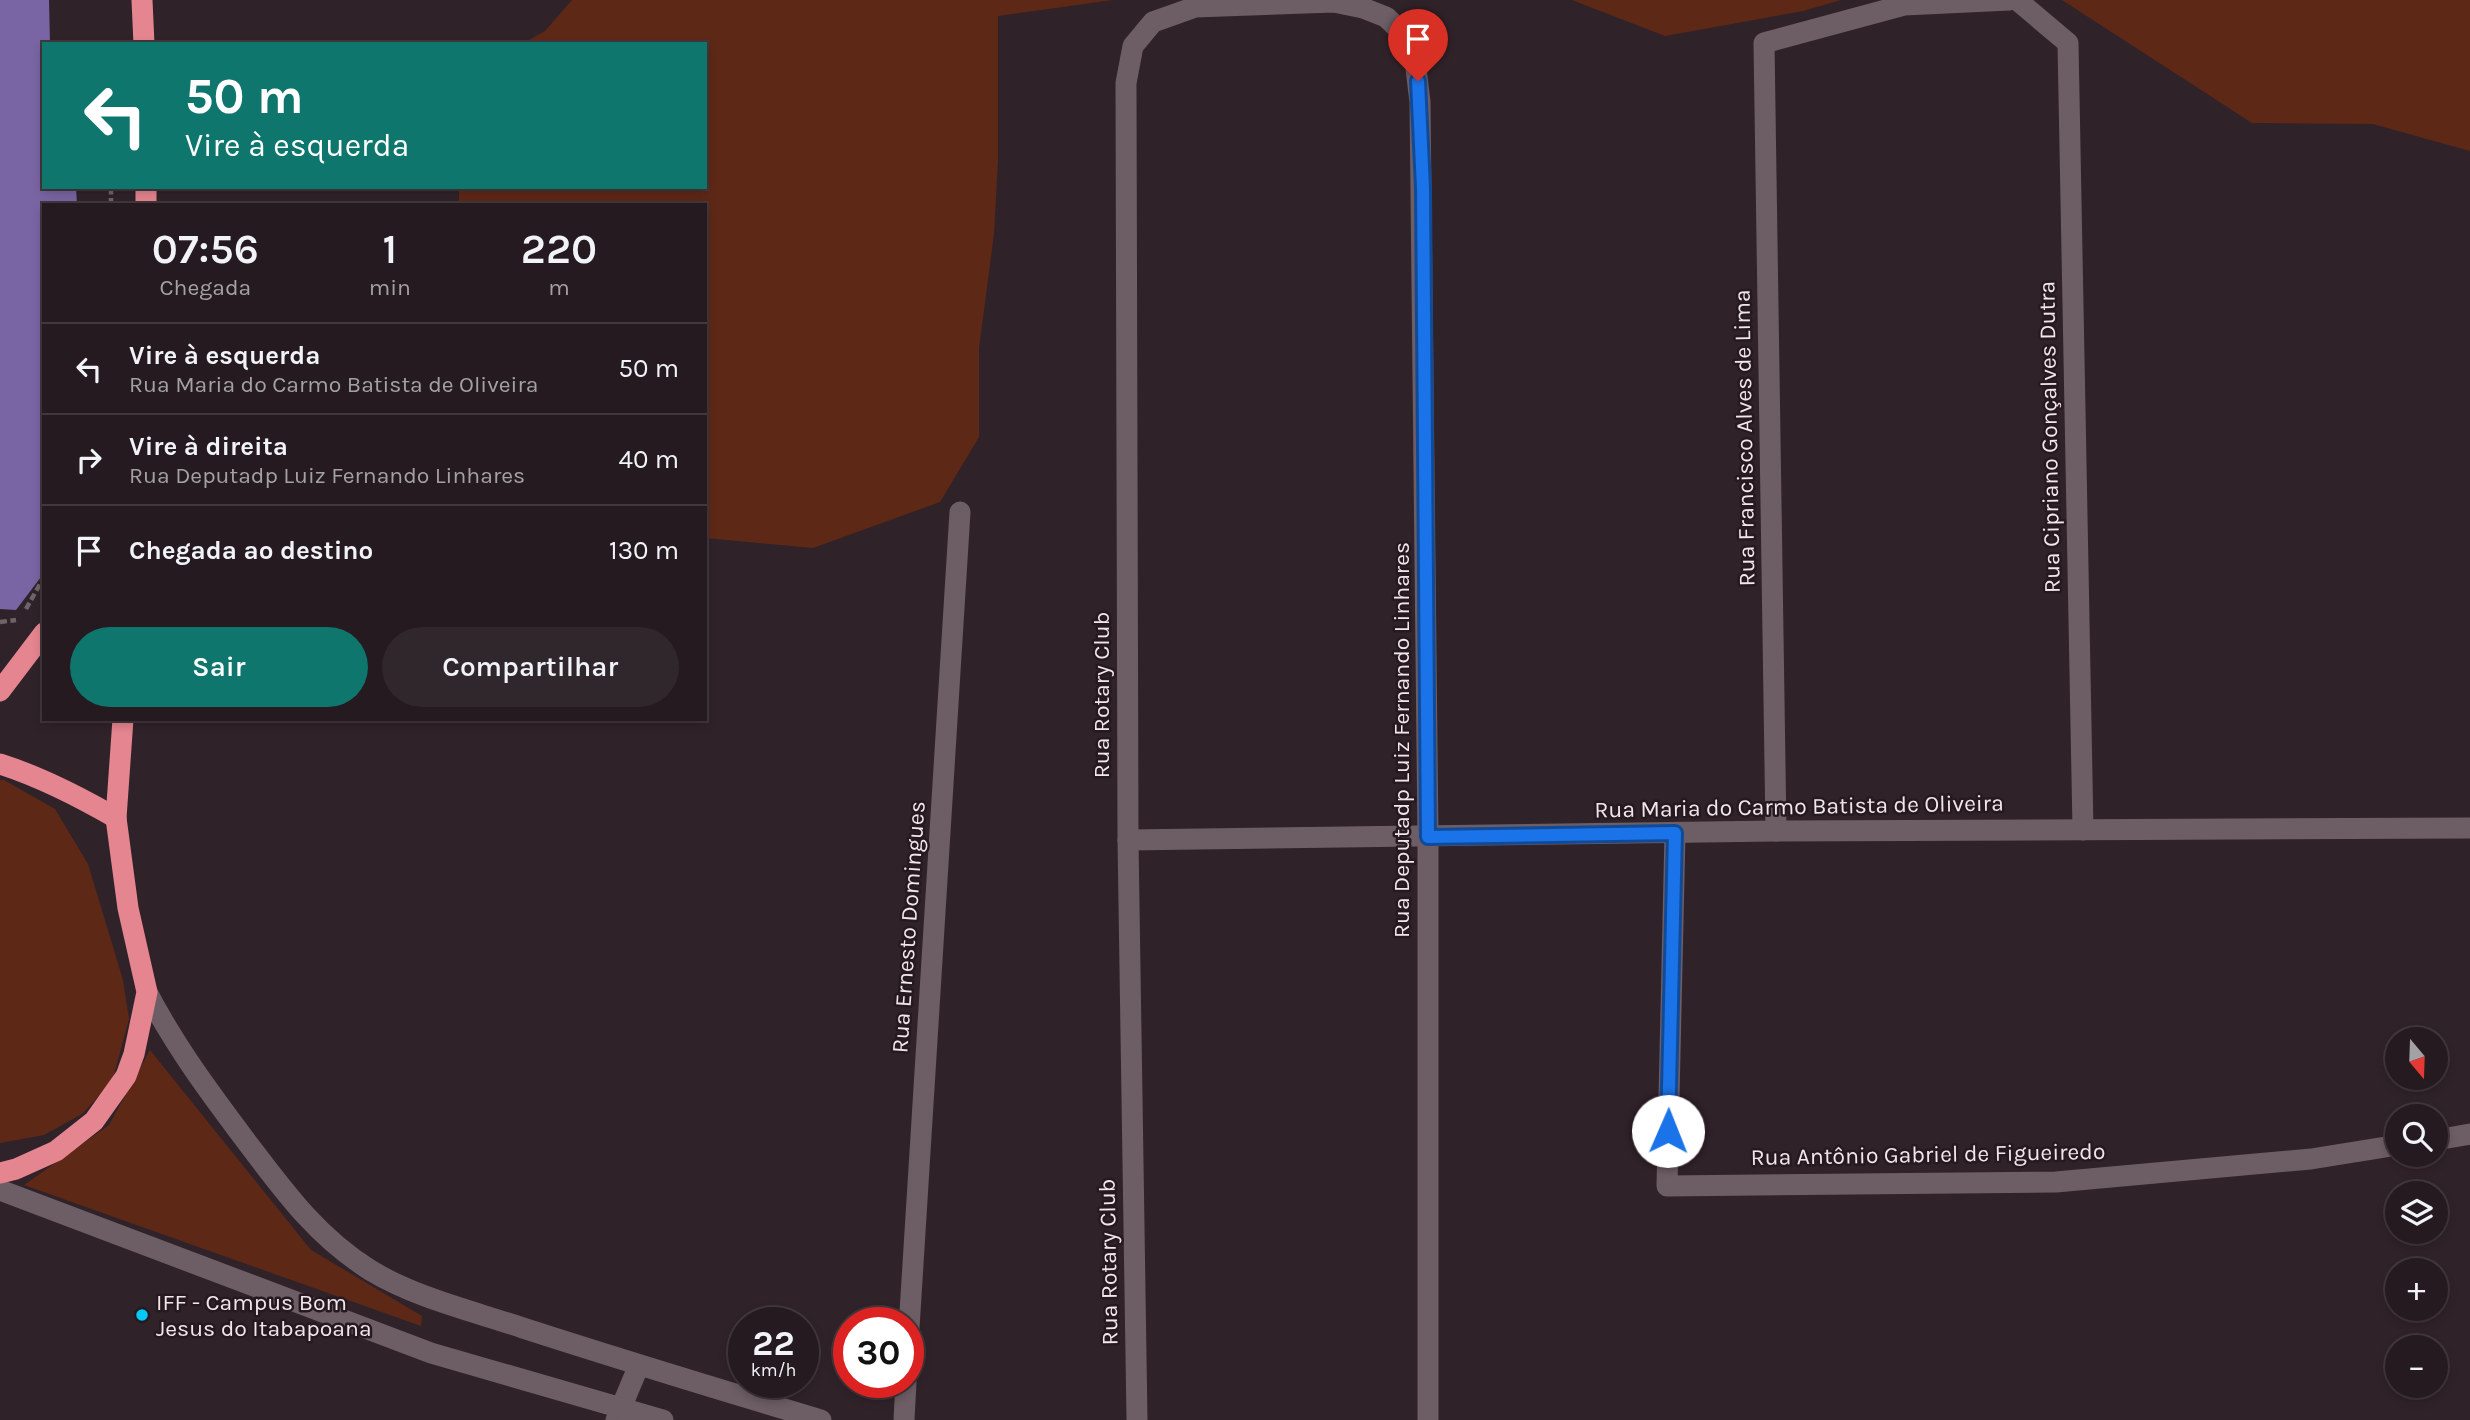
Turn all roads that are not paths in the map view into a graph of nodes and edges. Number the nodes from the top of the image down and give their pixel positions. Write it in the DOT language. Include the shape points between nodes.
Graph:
graph roads {
  1 [pos="142,0"];
  2 [pos="2010,0"];
  3 [pos="2017,0"];
  4 [pos="144,42"];
  5 [pos="1415,60"];
  6 [pos="960,512"];
  7 [pos="42,636"];
  8 [pos="0,691"];
  9 [pos="123,721"];
  10 [pos="0,764"];
  11 [pos="116,818"];
  12 [pos="2470,828"];
  13 [pos="2082,830"];
  14 [pos="1776,831"];
  15 [pos="1675,833"];
  16 [pos="1428,837"];
  17 [pos="1128,840"];
  18 [pos="147,992"];
  19 [pos="2470,1134"];
  20 [pos="2448,1138"];
  21 [pos="2385,1147"];
  22 [pos="0,1173"];
  23 [pos="0,1190"];
  24 [pos="910,1307"];
  25 [pos="639,1365"];
  26 [pos="905,1398"];
  27 [pos="619,1414"];
  28 [pos="663,1420"];
  29 [pos="821,1420"];
  30 [pos="904,1420"];
  31 [pos="1137,1420"];
  32 [pos="1428,1420"];
  1 -- 4 [label="highway"];
  2 -- 14 [label="street, Rua Francisco Alves de Lima" via="1904,5 1764,43"];
  3 -- 13 [label="street, Rua Cipriano Gonçalves Dutra" via="2068,43"];
  5 -- 16 [label="street, Rua Deputadp Luiz Fernando Linhares" via="1423,188"];
  5 -- 17 [label="street, Rua Rotary Club" via="1405,34 1386,17 1334,2 1195,7 1153,22 1133,46 1126,83"];
  6 -- 24 [label="street, Rua Ernesto Domingues"];
  7 -- 8 [label="highway"];
  9 -- 11 [label="highway"];
  10 -- 11 [label="highway" via="33,774"];
  11 -- 18 [label="highway" via="128,908"];
  12 -- 13 [label="street, Rua Maria do Carmo Batista de Oliveira"];
  13 -- 14 [label="street, Rua Maria do Carmo Batista de Oliveira"];
  14 -- 15 [label="street, Rua Maria do Carmo Batista de Oliveira"];
  15 -- 16 [label="street, Rua Maria do Carmo Batista de Oliveira"];
  15 -- 21 [label="street, Rua Antônio Gabriel de Figueiredo" via="1667,1186 2056,1182 2311,1159"];
  16 -- 17 [label="street, Rua Maria do Carmo Batista de Oliveira"];
  16 -- 32 [label="street, Rua Deputadp Luiz Fernando Linhares"];
  17 -- 31 [label="street, Rua Rotary Club"];
  18 -- 22 [label="highway" via="126,1076 94,1121 56,1151"];
  18 -- 25 [label="street" via="203,1085 292,1202 370,1270 453,1305"];
  19 -- 20 [label="street"];
  23 -- 27 [label="street" via="431,1353"];
  25 -- 27 [label="street"];
  25 -- 29 [label="street"];
  26 -- 30 [label="street"];
  27 -- 28 [label="street"];
}
